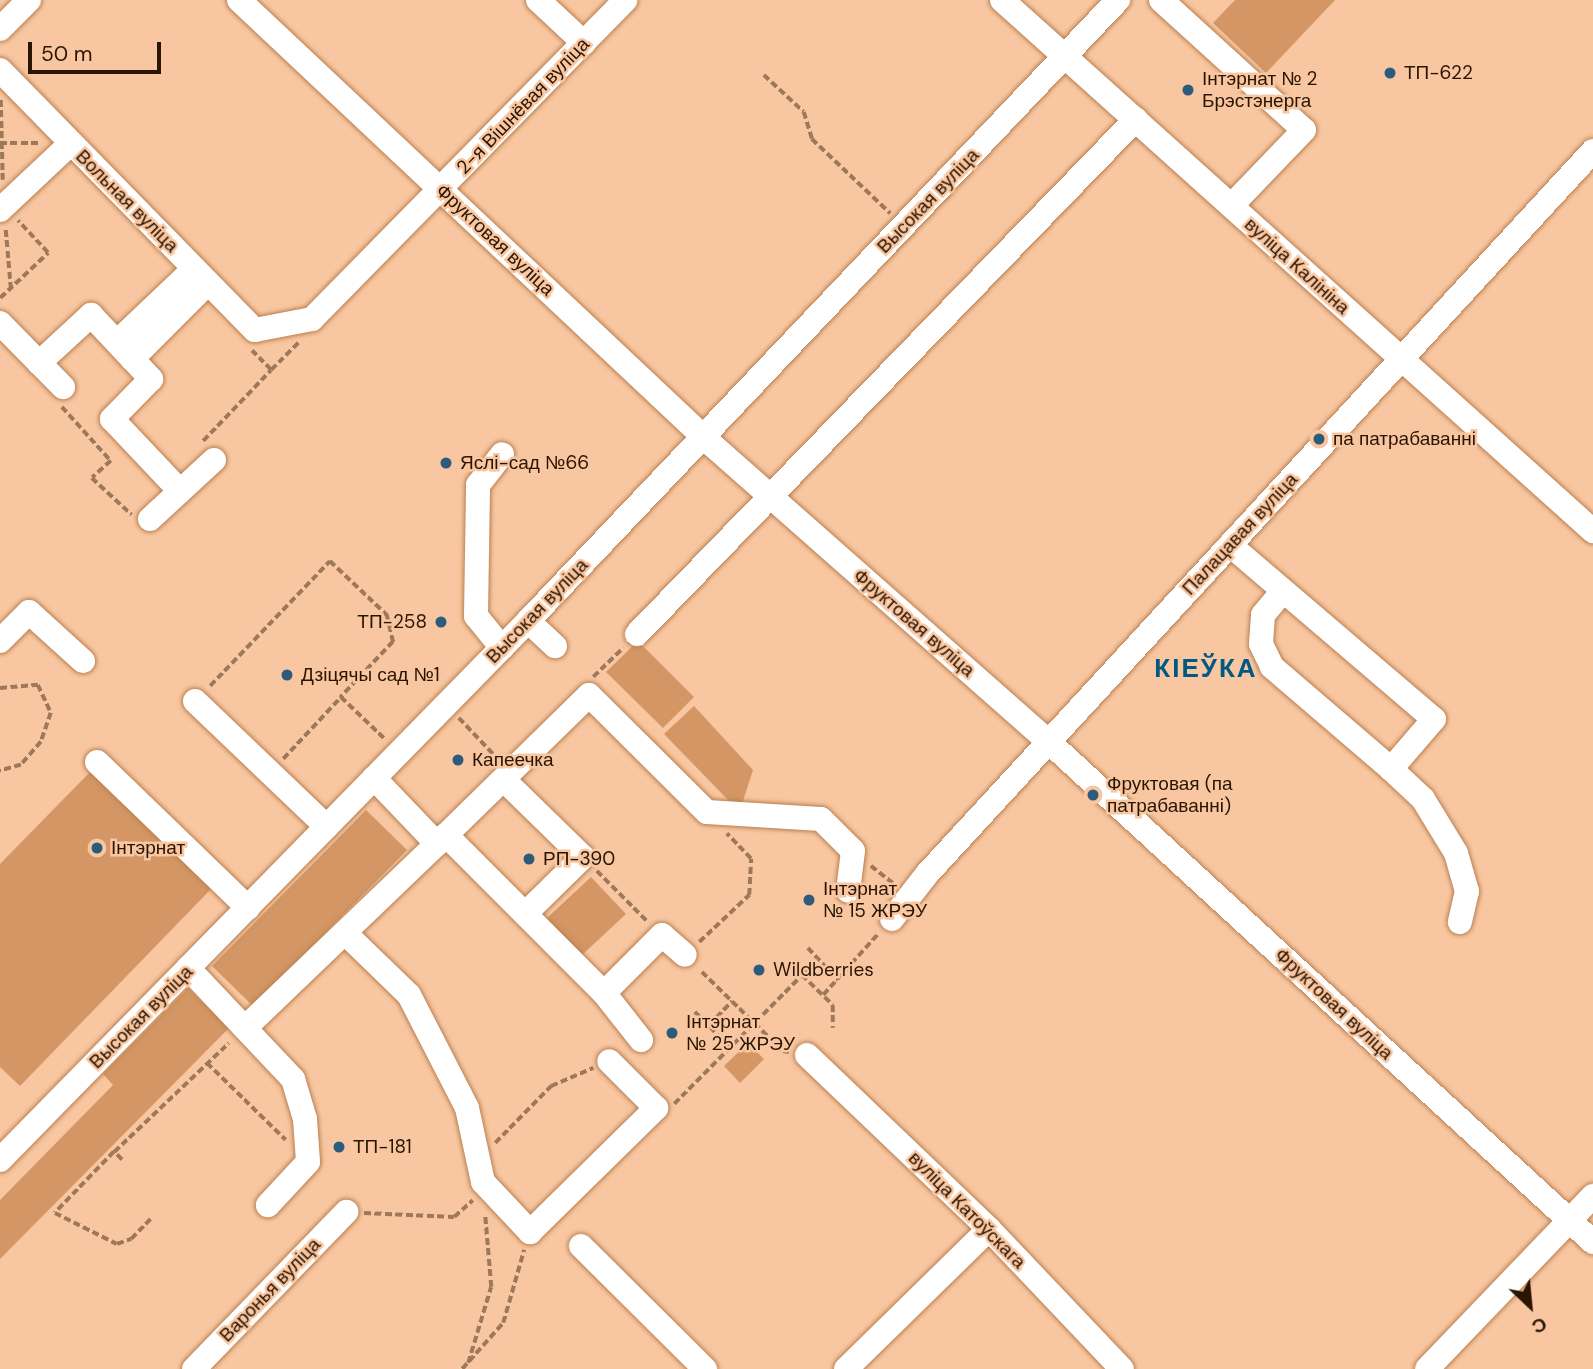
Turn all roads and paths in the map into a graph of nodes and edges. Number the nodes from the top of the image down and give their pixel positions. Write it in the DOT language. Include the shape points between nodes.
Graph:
graph roads {
  1 [pos="30,0"];
  2 [pos="239,0"];
  3 [pos="538,0"];
  4 [pos="625,0"];
  5 [pos="1002,0"];
  6 [pos="1118,0"];
  7 [pos="1161,0"];
  8 [pos="0,29"];
  9 [pos="584,43"];
  10 [pos="1067,56"];
  11 [pos="0,70"];
  12 [pos="764,75"];
  13 [pos="1136,118"];
  14 [pos="0,143"];
  15 [pos="61,143"];
  16 [pos="1593,151"];
  17 [pos="441,189"];
  18 [pos="1231,206"];
  19 [pos="2,208"];
  20 [pos="904,227"];
  21 [pos="201,276"];
  22 [pos="0,298"];
  23 [pos="312,319"];
  24 [pos="0,323"];
  25 [pos="124,351"];
  26 [pos="1401,359"];
  27 [pos="39,363"];
  28 [pos="271,370"];
  29 [pos="58,392"];
  30 [pos="704,437"];
  31 [pos="502,454"];
  32 [pos="214,460"];
  33 [pos="180,491"];
  34 [pos="772,497"];
  35 [pos="150,519"];
  36 [pos="1593,531"];
  37 [pos="1230,545"];
  38 [pos="1283,591"];
  39 [pos="528,621"];
  40 [pos="637,634"];
  41 [pos="0,641"];
  42 [pos="555,646"];
  43 [pos="502,648"];
  44 [pos="83,661"];
  45 [pos="0,688"];
  46 [pos="589,695"];
  47 [pos="341,697"];
  48 [pos="195,701"];
  49 [pos="1049,742"];
  50 [pos="392,747"];
  51 [pos="97,762"];
  52 [pos="1391,768"];
  53 [pos="0,771"];
  54 [pos="272,771"];
  55 [pos="374,778"];
  56 [pos="504,780"];
  57 [pos="707,813"];
  58 [pos="327,827"];
  59 [pos="442,839"];
  60 [pos="853,851"];
  61 [pos="583,857"];
  62 [pos="848,891"];
  63 [pos="907,895"];
  64 [pos="248,908"];
  65 [pos="525,914"];
  66 [pos="892,919"];
  67 [pos="1460,922"];
  68 [pos="345,933"];
  69 [pos="662,935"];
  70 [pos="807,948"];
  71 [pos="818,959"];
  72 [pos="694,963"];
  73 [pos="188,968"];
  74 [pos="802,975"];
  75 [pos="838,980"];
  76 [pos="604,993"];
  77 [pos="823,995"];
  78 [pos="732,1001"];
  79 [pos="695,1012"];
  80 [pos="754,1023"];
  81 [pos="709,1025"];
  82 [pos="247,1026"];
  83 [pos="833,1028"];
  84 [pos="641,1040"];
  85 [pos="730,1047"];
  86 [pos="807,1055"];
  87 [pos="609,1061"];
  88 [pos="207,1063"];
  89 [pos="656,1108"];
  90 [pos="114,1152"];
  91 [pos="478,1159"];
  92 [pos="0,1160"];
  93 [pos="122,1160"];
  94 [pos="308,1162"];
  95 [pos="1593,1196"];
  96 [pos="268,1205"];
  97 [pos="493,1206"];
  98 [pos="346,1212"];
  99 [pos="150,1219"];
  100 [pos="1570,1220"];
  101 [pos="989,1229"];
  102 [pos="530,1232"];
  103 [pos="1593,1242"];
  104 [pos="581,1246"];
  105 [pos="467,1363"];
  106 [pos="194,1369"];
  107 [pos="462,1369"];
  108 [pos="705,1369"];
  109 [pos="846,1369"];
  110 [pos="1122,1369"];
  111 [pos="1427,1369"];
  1 -- 8 [label="street"];
  2 -- 17 [label="street, Фруктовая вуліца"];
  3 -- 9 [label="street"];
  4 -- 9 [label="street, 2-я Вішнёвая вуліца"];
  5 -- 10 [label="street, вуліца Калініна"];
  6 -- 10 [label="street, Высокая вуліца"];
  7 -- 18 [label="street" via="1304,130"];
  9 -- 17 [label="street, 2-я Вішнёвая вуліца"];
  10 -- 13 [label="street, вуліца Калініна"];
  10 -- 20 [label="street, Высокая вуліца"];
  11 -- 15 [label="street, Вольная вуліца"];
  12 -- 20 [label="path" via="804,112 812,139"];
  13 -- 18 [label="street, вуліца Калініна"];
  13 -- 34 [label="street"];
  14 -- 15 [label="path"];
  15 -- 19 [label="street"];
  15 -- 21 [label="street, Вольная вуліца"];
  16 -- 26 [label="street, Палацавая вуліца"];
  17 -- 23 [label="street, 2-я Вішнёвая вуліца"];
  17 -- 30 [label="street, Фруктовая вуліца"];
  18 -- 26 [label="street, вуліца Калініна"];
  19 -- 22 [label="path" via="48,253"];
  20 -- 30 [label="street, Высокая вуліца"];
  21 -- 23 [label="street, Вольная вуліца" via="255,330"];
  21 -- 25 [label="street"];
  23 -- 28 [label="path" via="306,335"];
  24 -- 27 [label="street"];
  25 -- 27 [label="street" via="91,315"];
  25 -- 33 [label="street" via="152,379 112,419"];
  26 -- 36 [label="street, вуліца Калініна"];
  26 -- 37 [label="street, Палацавая вуліца"];
  27 -- 29 [label="street"];
  29 -- 35 [label="path" via="111,461 92,478 126,514"];
  30 -- 34 [label="street, Фруктовая вуліца"];
  30 -- 39 [label="street, Высокая вуліца"];
  31 -- 43 [label="street" via="478,485 476,616"];
  32 -- 33 [label="street"];
  33 -- 35 [label="street"];
  34 -- 40 [label="street"];
  34 -- 49 [label="street, Фруктовая вуліца"];
  37 -- 38 [label="street"];
  37 -- 49 [label="street, Палацавая вуліца"];
  38 -- 52 [label="street" via="1263,615 1261,644 1272,667"];
  38 -- 52 [label="street" via="1434,719"];
  39 -- 42 [label="street"];
  39 -- 43 [label="street, Высокая вуліца"];
  40 -- 46 [label="path" via="592,678"];
  41 -- 44 [label="street" via="29,612"];
  43 -- 55 [label="street, Высокая вуліца"];
  45 -- 53 [label="path" via="38,685 51,713 41,742 21,765"];
  46 -- 56 [label="street"];
  46 -- 57 [label="street"];
  47 -- 48 [label="path" via="393,642 387,615 330,561"];
  47 -- 50 [label="path"];
  47 -- 54 [label="path"];
  48 -- 54 [label="street"];
  49 -- 63 [label="street, Палацавая вуліца"];
  49 -- 100 [label="street, Фруктовая вуліца"];
  51 -- 64 [label="street"];
  52 -- 67 [label="street" via="1423,799 1456,853 1467,891"];
  54 -- 58 [label="street"];
  55 -- 58 [label="street, Высокая вуліца"];
  55 -- 59 [label="street"];
  56 -- 59 [label="street"];
  56 -- 61 [label="street"];
  57 -- 60 [label="street" via="821,819"];
  57 -- 72 [label="path" via="751,859 749,895"];
  58 -- 64 [label="street, Высокая вуліца"];
  59 -- 65 [label="street"];
  59 -- 68 [label="street"];
  60 -- 62 [label="street"];
  60 -- 63 [label="path"];
  61 -- 65 [label="street"];
  61 -- 69 [label="path"];
  63 -- 66 [label="street, Палацавая вуліца"];
  64 -- 73 [label="street, Высокая вуліца"];
  65 -- 76 [label="street"];
  66 -- 75 [label="path"];
  68 -- 82 [label="street"];
  68 -- 91 [label="street" via="409,995 467,1108"];
  69 -- 72 [label="street"];
  69 -- 76 [label="street"];
  70 -- 71 [label="path"];
  71 -- 74 [label="path"];
  71 -- 75 [label="path"];
  72 -- 78 [label="path"];
  73 -- 82 [label="street"];
  73 -- 92 [label="street, Высокая вуліца"];
  74 -- 77 [label="path"];
  74 -- 80 [label="path"];
  75 -- 77 [label="path"];
  76 -- 84 [label="street"];
  77 -- 83 [label="path" via="833,1005"];
  78 -- 80 [label="path"];
  78 -- 81 [label="path"];
  79 -- 81 [label="path"];
  80 -- 85 [label="path"];
  80 -- 86 [label="path" via="783,1051"];
  81 -- 85 [label="path"];
  82 -- 88 [label="path"];
  82 -- 94 [label="street" via="293,1079 305,1119"];
  85 -- 89 [label="path" via="673,1105"];
  86 -- 101 [label="street, вуліца Катоўскага"];
  87 -- 89 [label="street"];
  87 -- 91 [label="path" via="551,1086"];
  88 -- 90 [label="path"];
  88 -- 94 [label="path"];
  89 -- 102 [label="street"];
  90 -- 93 [label="path"];
  90 -- 99 [label="path" via="55,1213 117,1244 131,1239"];
  91 -- 97 [label="street"];
  94 -- 96 [label="street"];
  95 -- 100 [label="street"];
  97 -- 98 [label="path" via="474,1199 454,1217"];
  97 -- 102 [label="street"];
  97 -- 105 [label="path" via="491,1287"];
  98 -- 106 [label="street, Варонья вуліца"];
  100 -- 103 [label="street, Фруктовая вуліца"];
  100 -- 111 [label="street"];
  101 -- 109 [label="street"];
  101 -- 110 [label="street, вуліца Катоўскага"];
  102 -- 105 [label="path" via="503,1323"];
  104 -- 108 [label="street"];
  105 -- 107 [label="path"];
}
